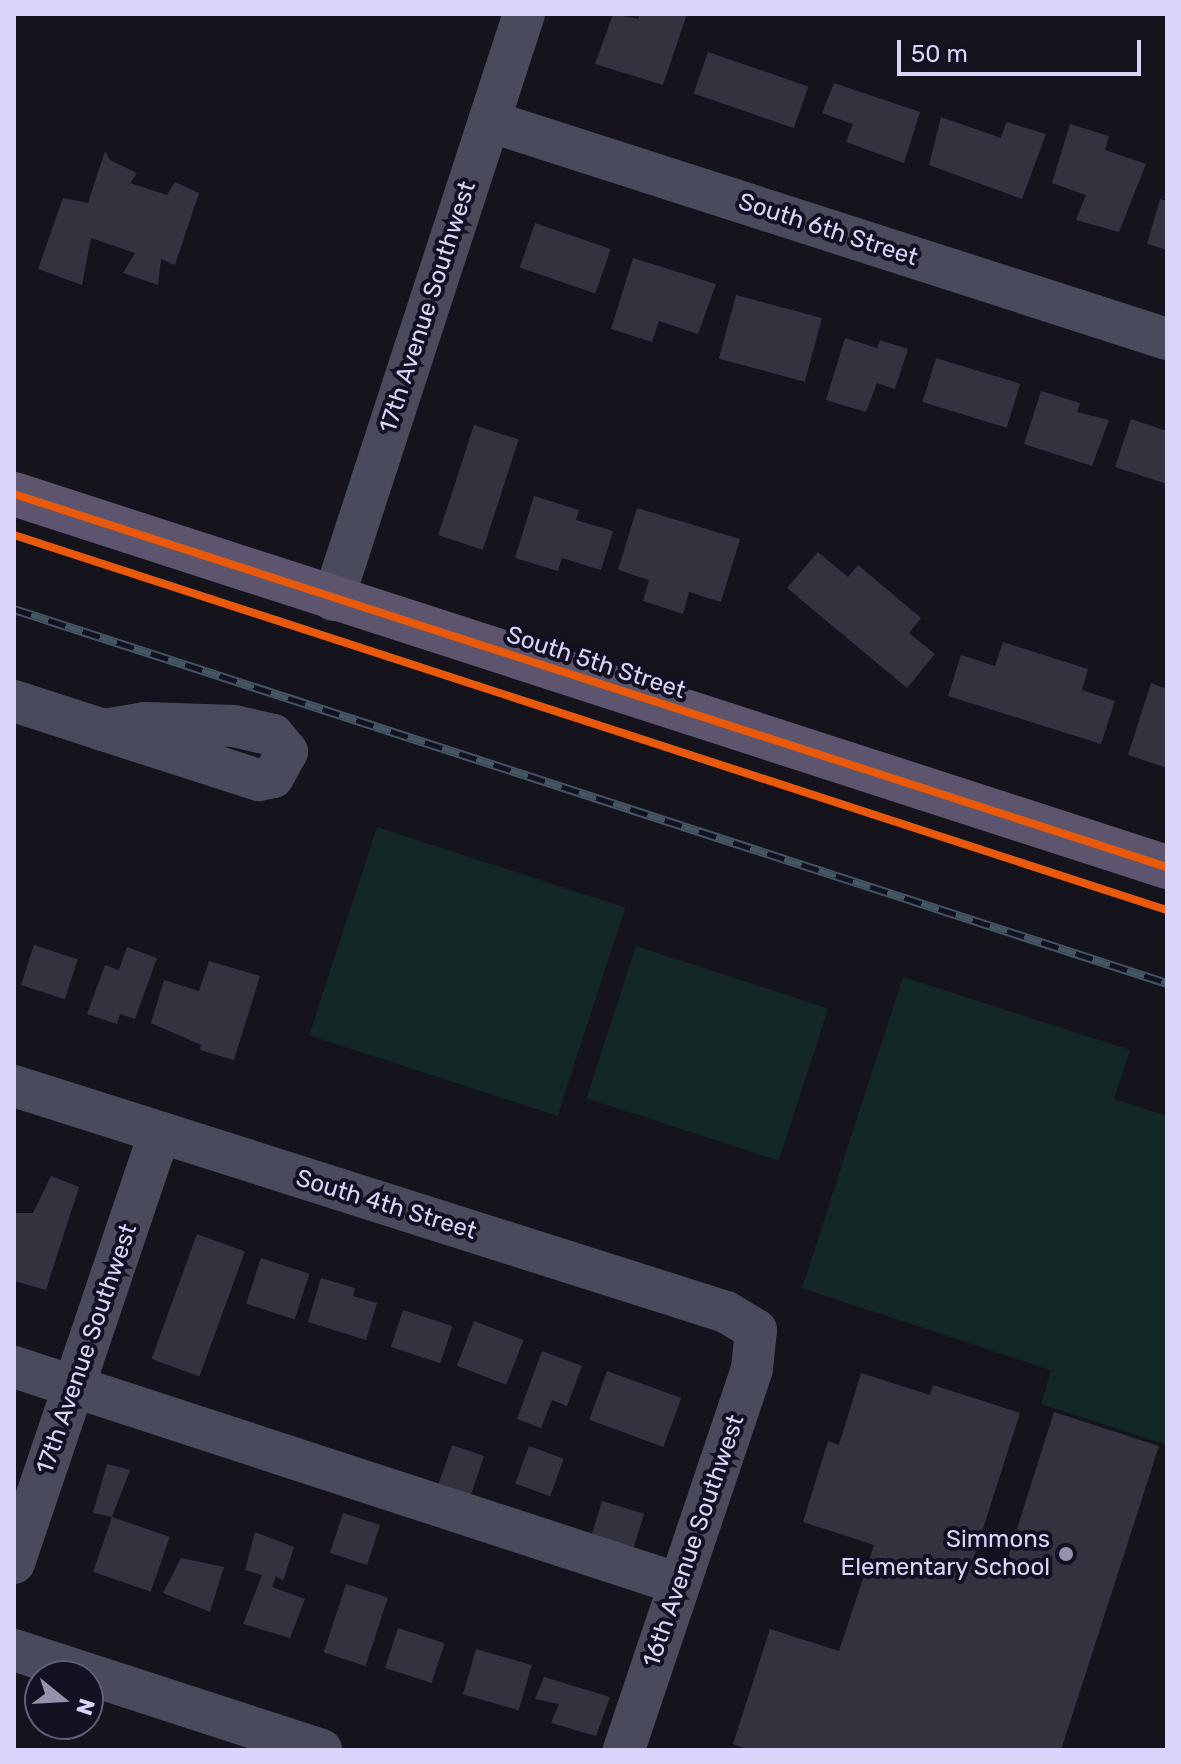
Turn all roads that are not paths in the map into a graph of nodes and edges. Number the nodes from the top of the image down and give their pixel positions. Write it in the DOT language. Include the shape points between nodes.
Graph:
graph roads {
  1 [pos="524,14"];
  2 [pos="489,121"];
  3 [pos="1167,339"];
  4 [pos="14,494"];
  5 [pos="333,600"];
  6 [pos="14,701"];
  7 [pos="103,730"];
  8 [pos="1167,867"];
  9 [pos="14,1086"];
  10 [pos="159,1134"];
  11 [pos="756,1330"];
  12 [pos="14,1367"];
  13 [pos="74,1386"];
  14 [pos="14,1563"];
  15 [pos="679,1584"];
  16 [pos="14,1650"];
  17 [pos="321,1750"];
  18 [pos="624,1750"];
  1 -- 2 [label="street, 17th Avenue Southwest"];
  2 -- 3 [label="street, South 6th Street"];
  2 -- 5 [label="street, 17th Avenue Southwest"];
  4 -- 5 [label="main road, South 5th Street"];
  5 -- 8 [label="main road, South 5th Street"];
  6 -- 7 [label="street"];
  9 -- 10 [label="street, South 4th Street"];
  10 -- 11 [label="street, South 4th Street" via="726,1312"];
  10 -- 13 [label="street, 17th Avenue Southwest"];
  11 -- 15 [label="street, 16th Avenue Southwest" via="752,1369"];
  12 -- 13 [label="street"];
  13 -- 14 [label="street, 17th Avenue Southwest"];
  13 -- 15 [label="street"];
  15 -- 18 [label="street, 16th Avenue Southwest"];
  16 -- 17 [label="street"];
}
